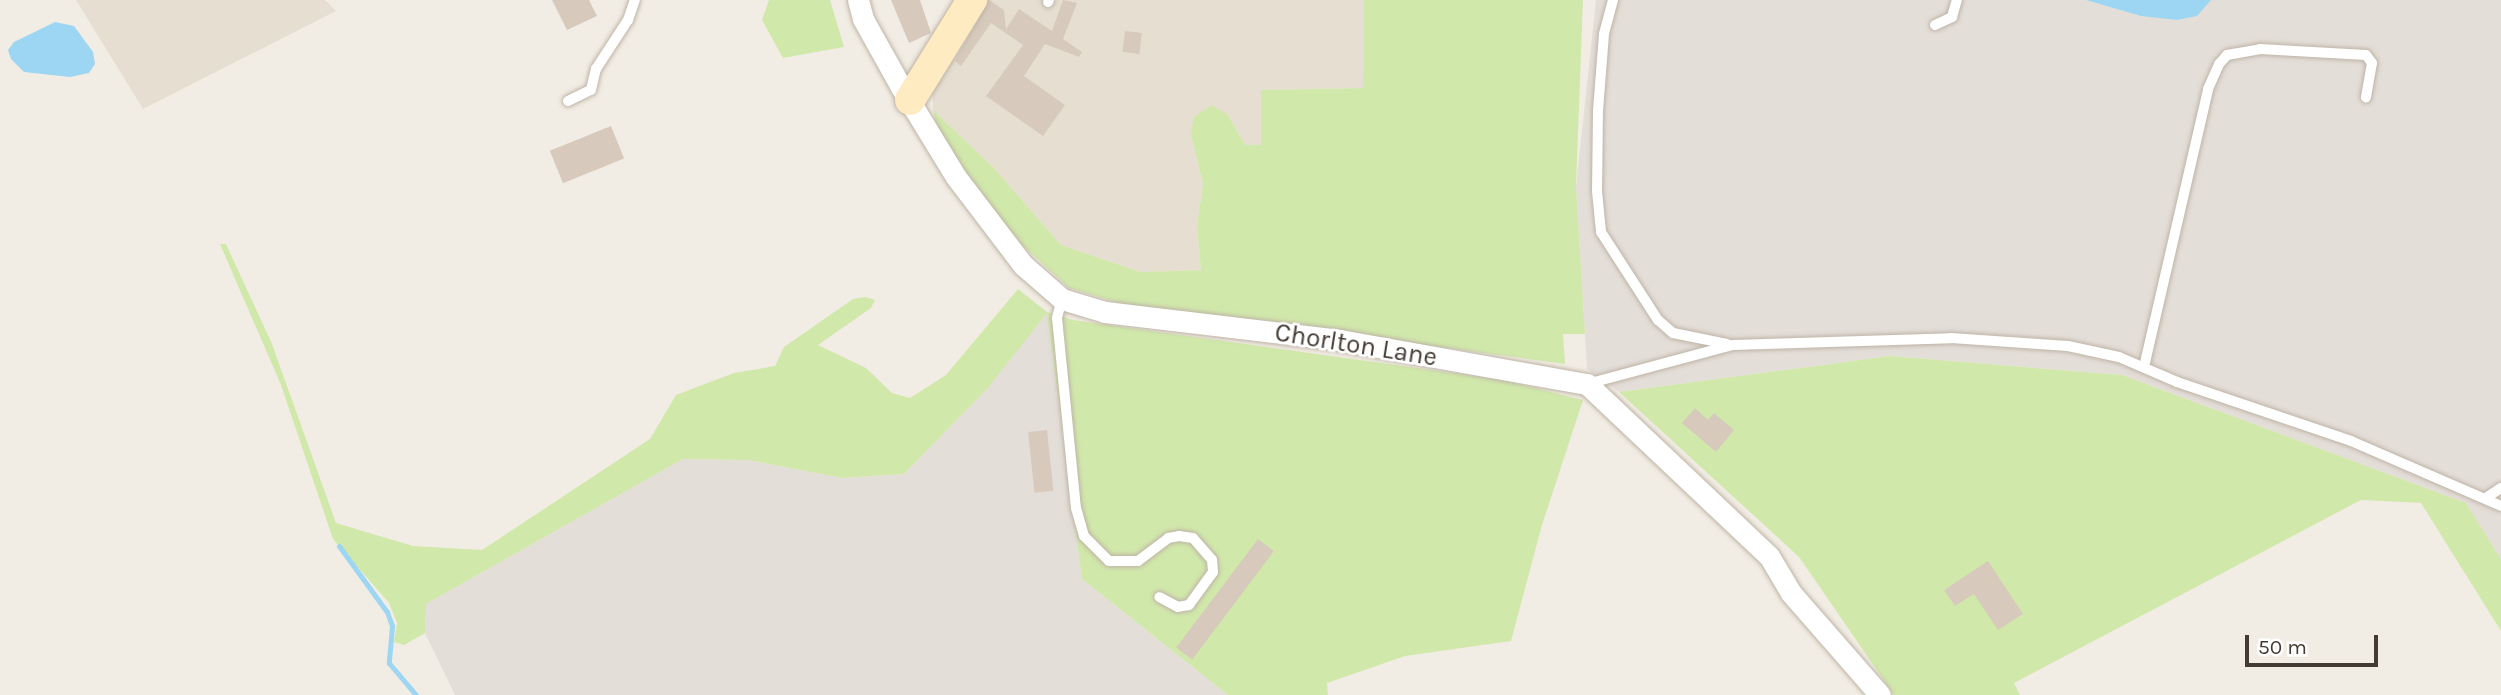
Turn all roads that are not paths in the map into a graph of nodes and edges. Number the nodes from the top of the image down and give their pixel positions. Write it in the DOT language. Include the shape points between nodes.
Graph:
graph roads {
  1 [pos="635,0"];
  2 [pos="858,0"];
  3 [pos="972,0"];
  4 [pos="1613,0"];
  5 [pos="1957,0"];
  6 [pos="1935,25"];
  7 [pos="2366,97"];
  8 [pos="910,100"];
  9 [pos="568,101"];
  10 [pos="1062,299"];
  11 [pos="1733,345"];
  12 [pos="2144,367"];
  13 [pos="1587,384"];
  14 [pos="2501,488"];
  15 [pos="2486,498"];
  16 [pos="2501,506"];
  17 [pos="1159,597"];
  18 [pos="1880,695"];
  1 -- 9 [label="lane" via="628,20 596,69 591,90"];
  2 -- 8 [label="street, Chorlton Lane" via="863,19"];
  3 -- 8 [label="street"];
  4 -- 11 [label="lane" via="1604,34 1598,111 1601,232 1658,320 1673,333"];
  5 -- 6 [label="lane" via="1952,17"];
  7 -- 12 [label="lane" via="2372,63 2366,55 2260,49 2227,55 2219,64 2208,89"];
  8 -- 10 [label="street, Chorlton Lane" via="956,177 1023,265"];
  10 -- 13 [label="street, Chorlton Lane" via="1105,312 1339,340"];
  10 -- 17 [label="lane" via="1058,332 1076,508 1084,536 1109,561 1138,561 1168,538 1179,536 1193,538 1212,560 1213,572 1189,605 1178,607"];
  11 -- 12 [label="lane" via="2007,339 2068,346"];
  11 -- 13 [label="lane"];
  12 -- 15 [label="lane" via="2351,441"];
  13 -- 18 [label="street" via="1769,556 1791,593"];
  14 -- 15 [label="lane"];
  15 -- 16 [label="lane"];
}
